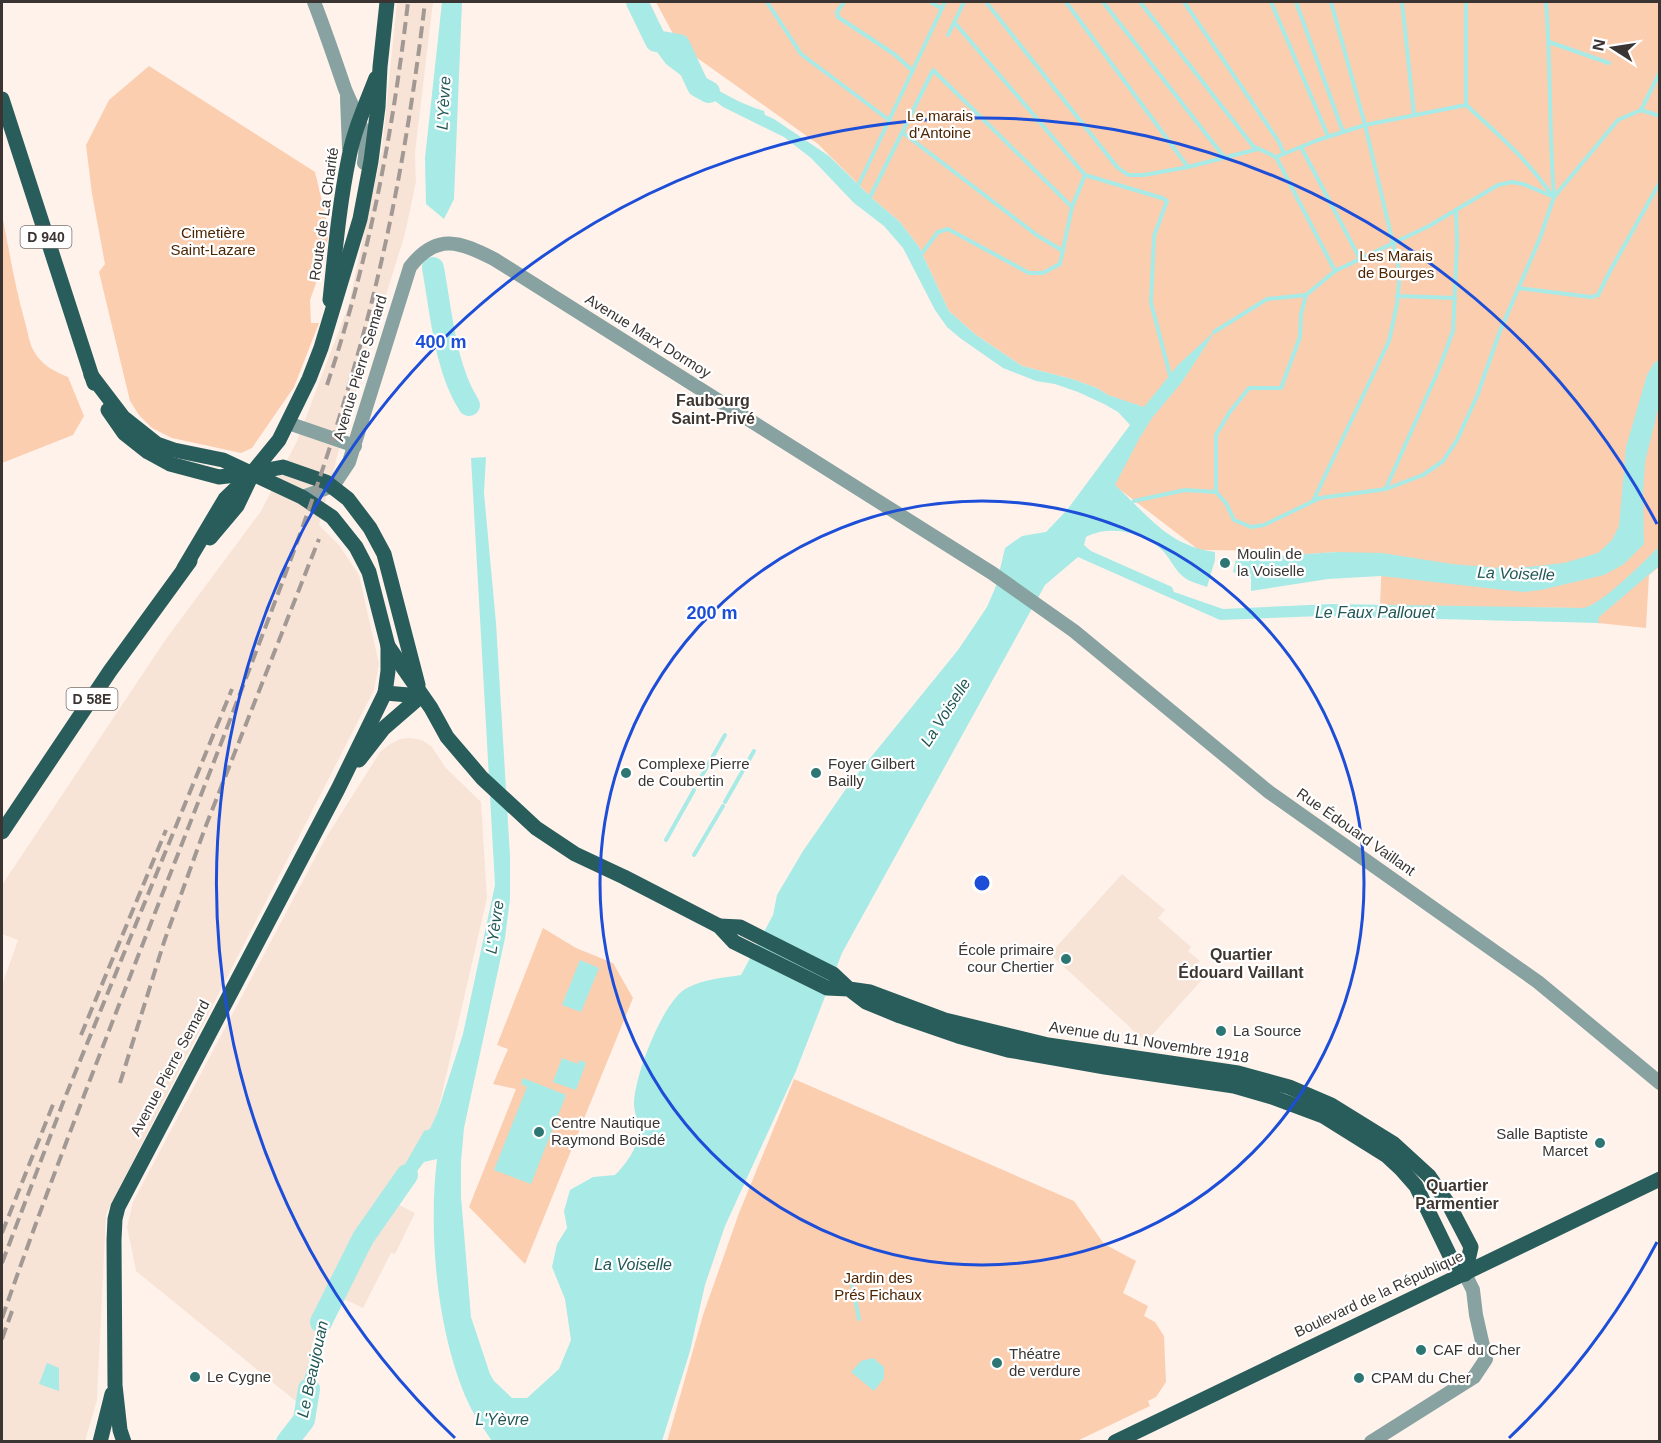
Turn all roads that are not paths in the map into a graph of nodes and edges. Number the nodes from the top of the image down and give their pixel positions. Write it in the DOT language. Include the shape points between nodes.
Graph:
graph roads {
  1 [pos="314,2"];
  2 [pos="387,2"];
  3 [pos="380,67"];
  4 [pos="347,93"];
  5 [pos="2,99"];
  6 [pos="360,119"];
  7 [pos="349,156"];
  8 [pos="417,258"];
  9 [pos="344,275"];
  10 [pos="326,334"];
  11 [pos="288,423"];
  12 [pos="355,446"];
  13 [pos="252,473"];
  14 [pos="328,486"];
  15 [pos="302,497"];
  16 [pos="1036,606"];
  17 [pos="388,646"];
  18 [pos="385,693"];
  19 [pos="421,696"];
  20 [pos="338,789"];
  21 [pos="2,832"];
  22 [pos="849,988"];
  23 [pos="1659,1083"];
  24 [pos="1659,1179"];
  25 [pos="1465,1274"];
  26 [pos="115,1385"];
  27 [pos="100,1442"];
  28 [pos="124,1442"];
  29 [pos="1115,1442"];
  30 [pos="1371,1442"];
  1 -- 4 [label="street"];
  2 -- 3 [label="main road, Route de La Charité"];
  3 -- 6 [label="main road, Route de La Charité"];
  3 -- 9 [label="main road, Route de La Charité" via="371,161"];
  4 -- 6 [label="street"];
  4 -- 7 [label="street"];
  5 -- 13 [label="main road, D 940" via="91,375 117,425 170,464 219,477"];
  6 -- 7 [label="main road, Route de La Charité"];
  6 -- 9 [label="street" via="366,156"];
  7 -- 10 [label="main road, Route de La Charité"];
  8 -- 12 [label="street, Avenue Pierre Semard" via="405,280"];
  8 -- 16 [label="street, Avenue Marx Dormoy" via="434,245 454,244 466,245 504,265 992,573"];
  9 -- 10 [label="main road, Route de La Charité"];
  10 -- 11 [label="main road, Route de La Charité"];
  11 -- 12 [label="street"];
  11 -- 13 [label="main road, Route de La Charité"];
  12 -- 14 [label="street, Avenue Pierre Semard" via="349,462"];
  13 -- 14 [label="main road" via="279,466"];
  13 -- 15 [label="main road, Avenue Pierre Semard"];
  13 -- 21 [label="main road, D 58E" via="237,506 184,568"];
  14 -- 15 [label="street"];
  14 -- 19 [label="main road" via="354,506 384,554"];
  15 -- 17 [label="main road, Avenue Pierre Semard" via="325,511 356,547 369,572"];
  16 -- 23 [label="street, Rue Édouard Vaillant" via="1080,636 1269,792 1531,976"];
  17 -- 18 [label="main road, Avenue Pierre Semard"];
  17 -- 19 [label="main road, Avenue du 11 Novembre 1918"];
  18 -- 19 [label="main road"];
  18 -- 20 [label="main road, Avenue Pierre Semard"];
  19 -- 20 [label="main road, Avenue Pierre Semard" via="384,728"];
  19 -- 22 [label="main road, Avenue du 11 Novembre 1918" via="447,737 482,778 536,828 575,854 719,926 734,942"];
  20 -- 26 [label="main road, Avenue Pierre Semard" via="118,1207 114,1240"];
  22 -- 25 [label="main road, Avenue du 11 Novembre 1918" via="866,1002 900,1016 995,1047 1234,1086 1323,1116 1401,1169 1416,1186 1450,1256"];
  22 -- 25 [label="main road, Avenue du 11 Novembre 1918" via="945,1020 1023,1040 1238,1073 1289,1087 1331,1105 1394,1144 1430,1176 1471,1248"];
  24 -- 25 [label="main road, Boulevard de la République"];
  25 -- 29 [label="main road, Boulevard de la République"];
  25 -- 30 [label="street" via="1473,1290 1486,1359 1474,1377"];
  26 -- 27 [label="main road, Avenue Pierre Semard"];
  26 -- 28 [label="main road, Avenue Pierre Semard"];
}
